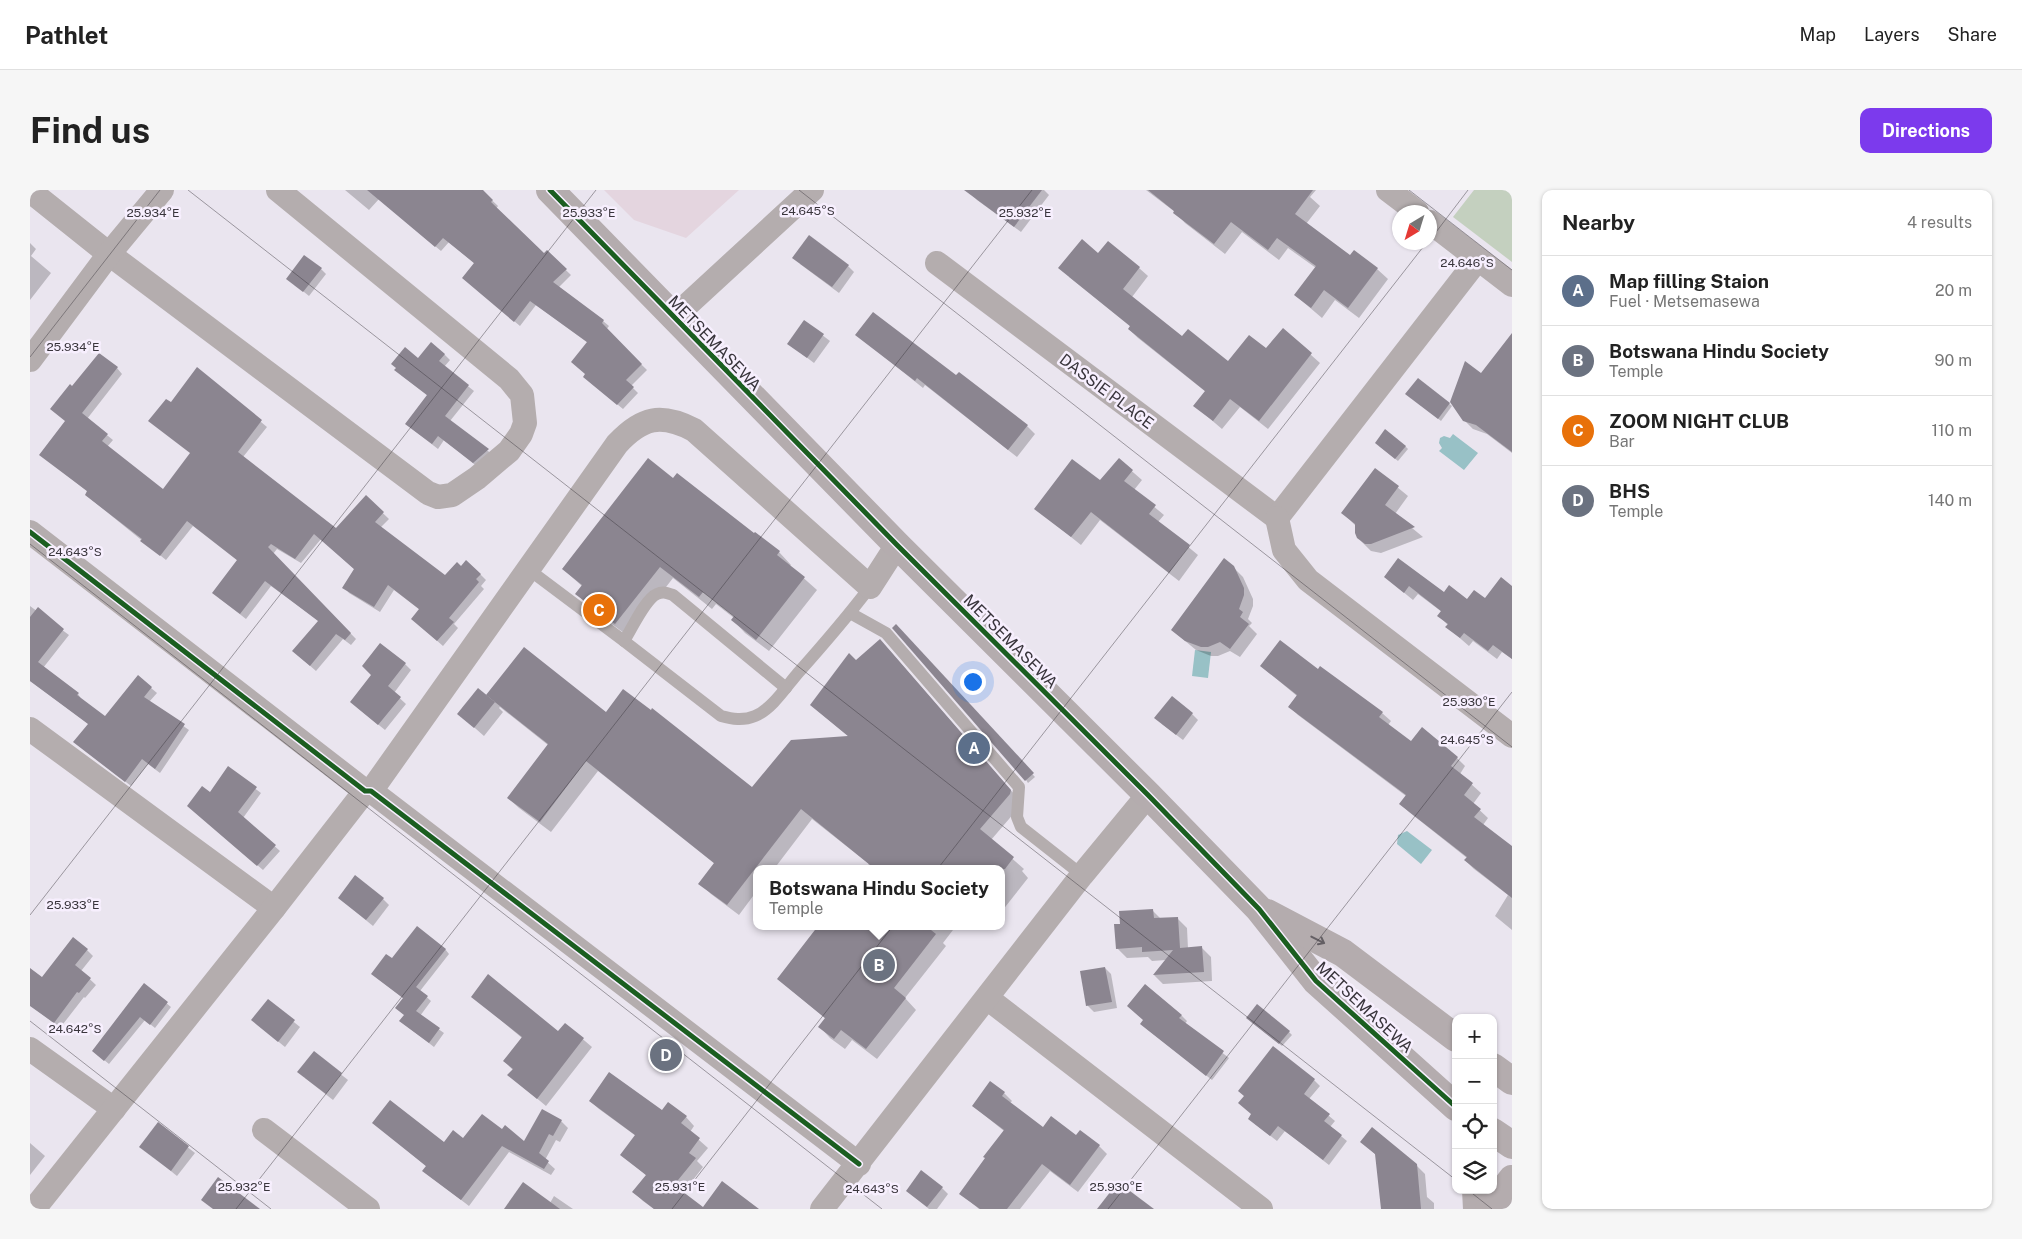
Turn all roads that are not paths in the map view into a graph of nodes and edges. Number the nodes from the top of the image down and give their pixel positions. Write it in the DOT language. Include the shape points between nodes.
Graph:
graph roads {
  1 [pos="162,190"];
  2 [pos="278,190"];
  3 [pos="550,190"];
  4 [pos="812,190"];
  5 [pos="1388,190"];
  6 [pos="30,191"];
  7 [pos="1408,205"];
  8 [pos="1437,227"];
  9 [pos="109,254"];
  10 [pos="1478,258"];
  11 [pos="936,263"];
  12 [pos="1512,285"];
  13 [pos="673,318"];
  14 [pos="30,360"];
  15 [pos="1276,518"];
  16 [pos="30,532"];
  17 [pos="897,545"];
  18 [pos="528,569"];
  19 [pos="870,587"];
  20 [pos="850,614"];
  21 [pos="624,641"];
  22 [pos="786,688"];
  23 [pos="30,729"];
  24 [pos="1512,736"];
  25 [pos="368,791"];
  26 [pos="1148,795"];
  27 [pos="1082,875"];
  28 [pos="274,908"];
  29 [pos="1259,909"];
  30 [pos="987,998"];
  31 [pos="1452,1035"];
  32 [pos="30,1049"];
  33 [pos="1497,1055"];
  34 [pos="1512,1056"];
  35 [pos="1497,1070"];
  36 [pos="1512,1081"];
  37 [pos="1452,1106"];
  38 [pos="114,1109"];
  39 [pos="264,1130"];
  40 [pos="1497,1135"];
  41 [pos="1512,1145"];
  42 [pos="859,1164"];
  43 [pos="1512,1180"];
  44 [pos="1476,1194"];
  45 [pos="826,1208"];
  46 [pos="34,1209"];
  47 [pos="368,1209"];
  48 [pos="1261,1209"];
  49 [pos="1477,1209"];
  50 [pos="1489,1209"];
  1 -- 9 [label="street"];
  2 -- 9 [label="street" via="509,379 522,395 525,423 510,451 452,495 438,497 428,493"];
  3 -- 13 [label="street, METSEMASEWA"];
  4 -- 13 [label="street"];
  5 -- 7 [label="street"];
  6 -- 9 [label="street"];
  8 -- 10 [label="street"];
  9 -- 14 [label="street"];
  10 -- 12 [label="street"];
  10 -- 15 [label="street"];
  11 -- 15 [label="street, DASSIE PLACE"];
  13 -- 17 [label="street, METSEMASEWA"];
  15 -- 24 [label="street" via="1284,550 1308,580"];
  16 -- 25 [label="street"];
  17 -- 19 [label="street"];
  17 -- 26 [label="street, METSEMASEWA"];
  18 -- 19 [label="street" via="617,444 637,426 667,420 677,421 694,430"];
  18 -- 21 [label="lane"];
  18 -- 25 [label="street"];
  19 -- 20 [label="lane"];
  20 -- 22 [label="lane"];
  20 -- 27 [label="lane" via="886,633 1019,787 1016,817 1023,830"];
  21 -- 22 [label="lane" via="721,716 732,719 753,717 763,712"];
  21 -- 22 [label="lane" via="651,598 666,592"];
  23 -- 28 [label="street"];
  25 -- 28 [label="street"];
  25 -- 42 [label="street"];
  26 -- 27 [label="street"];
  26 -- 29 [label="street, METSEMASEWA"];
  27 -- 30 [label="street"];
  28 -- 38 [label="street"];
  29 -- 31 [label="street, METSEMASEWA, one-way" via="1343,953"];
  29 -- 37 [label="street, METSEMASEWA" via="1316,980"];
  30 -- 42 [label="street"];
  30 -- 48 [label="street"];
  32 -- 38 [label="street"];
  33 -- 34 [label="street"];
  35 -- 36 [label="street"];
  38 -- 46 [label="street"];
  39 -- 47 [label="street"];
  40 -- 41 [label="street"];
  42 -- 45 [label="street"];
  43 -- 50 [label="street"];
  44 -- 49 [label="street"];
}
